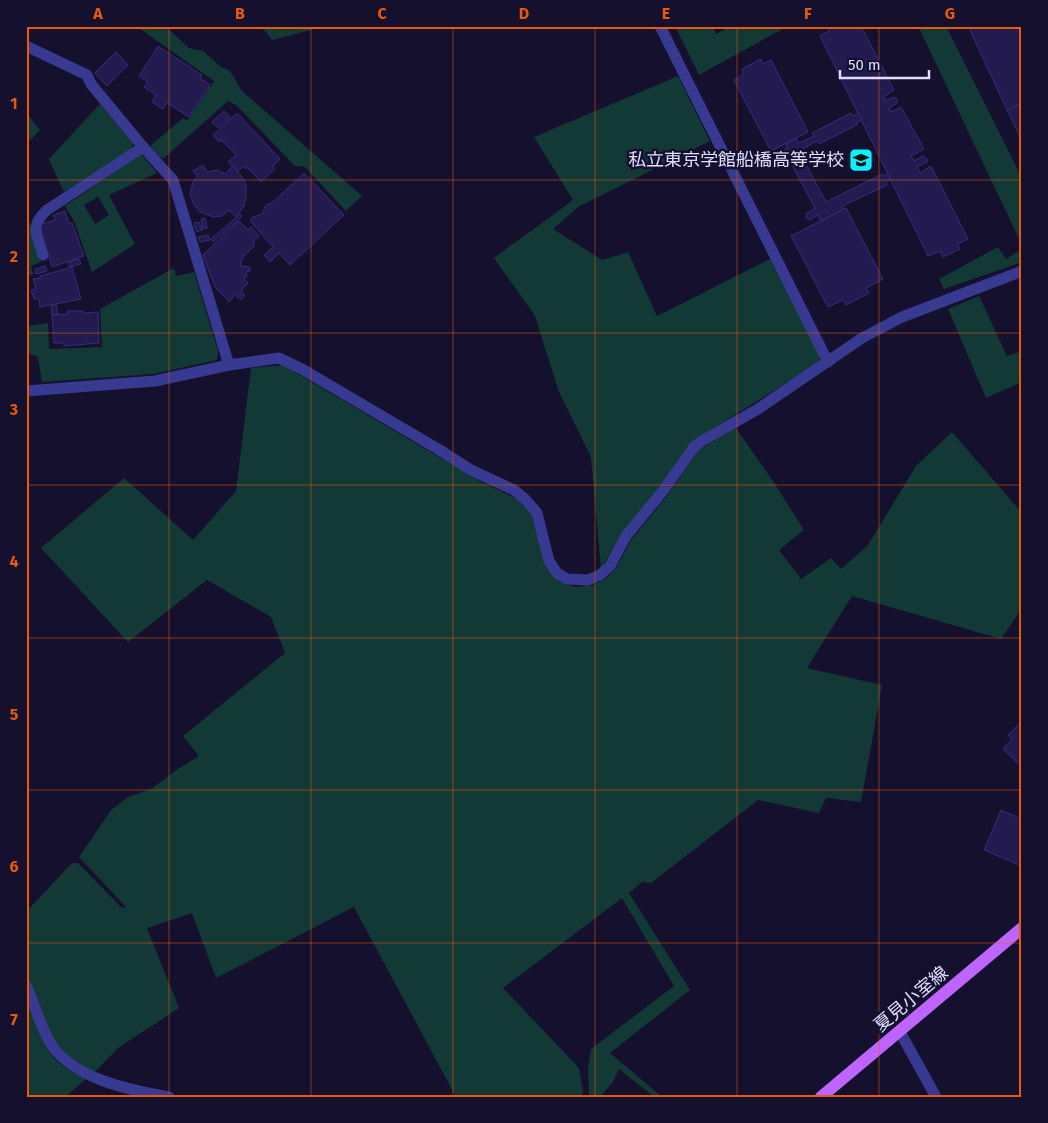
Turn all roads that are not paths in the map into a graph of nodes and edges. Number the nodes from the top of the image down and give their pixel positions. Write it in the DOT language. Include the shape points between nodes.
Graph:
graph roads {
  1 [pos="660,26"];
  2 [pos="26,46"];
  3 [pos="143,147"];
  4 [pos="43,255"];
  5 [pos="1022,271"];
  6 [pos="828,362"];
  7 [pos="229,364"];
  8 [pos="26,391"];
  9 [pos="1022,928"];
  10 [pos="26,985"];
  11 [pos="900,1032"];
  12 [pos="169,1097"];
  13 [pos="821,1097"];
  14 [pos="936,1097"];
  1 -- 6 [label="street"];
  2 -- 3 [label="street" via="87,75"];
  3 -- 4 [label="street" via="40,216 35,229"];
  3 -- 7 [label="street" via="173,180"];
  5 -- 6 [label="street" via="902,317 862,338"];
  6 -- 7 [label="street" via="694,447 626,536 610,566 588,580 567,579 557,573 549,561 537,513 514,490 471,470 279,358"];
  7 -- 8 [label="street" via="155,381"];
  9 -- 11 [label="main road, 夏見小室線"];
  10 -- 12 [label="street" via="47,1038 57,1054 92,1076 115,1085"];
  11 -- 13 [label="main road, 夏見小室線"];
  11 -- 14 [label="street"];
}
